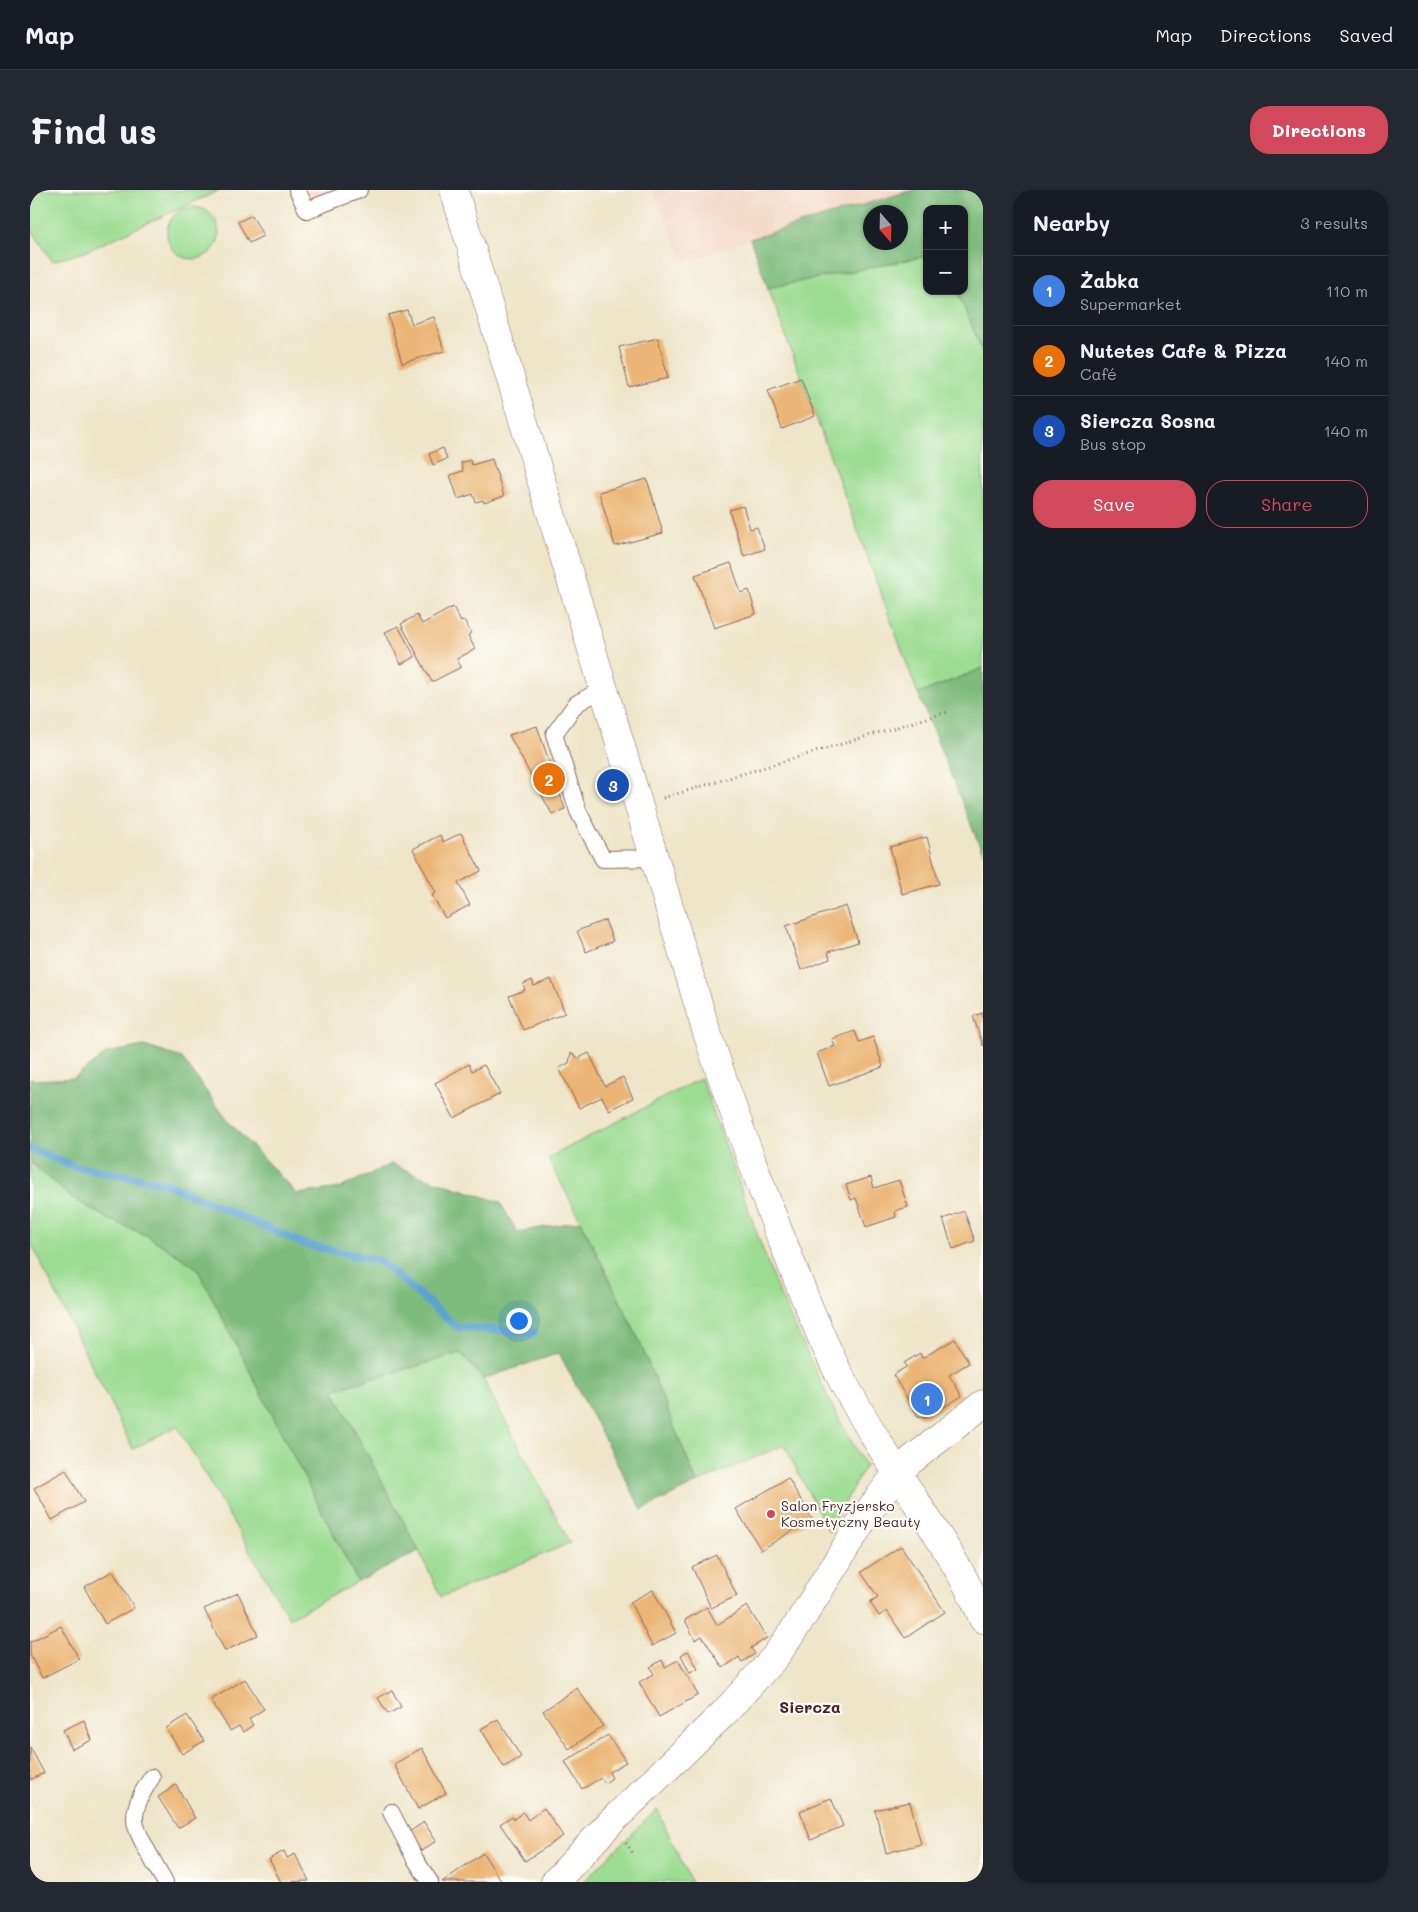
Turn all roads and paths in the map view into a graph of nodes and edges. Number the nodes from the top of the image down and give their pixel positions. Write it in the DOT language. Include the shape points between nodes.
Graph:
graph roads {
  1 [pos="297,190"];
  2 [pos="359,190"];
  3 [pos="454,190"];
  4 [pos="604,688"];
  5 [pos="947,712"];
  6 [pos="640,806"];
  7 [pos="655,858"];
  8 [pos="983,1404"];
  9 [pos="897,1473"];
  10 [pos="983,1619"];
  11 [pos="152,1777"];
  12 [pos="390,1812"];
  13 [pos="166,1882"];
  14 [pos="430,1882"];
  15 [pos="555,1882"];
  1 -- 2 [label="lane" via="307,210"];
  3 -- 4 [label="street"];
  4 -- 6 [label="street"];
  4 -- 7 [label="lane" via="576,704 554,734 578,811 603,859"];
  5 -- 6 [label="path"];
  6 -- 7 [label="street"];
  7 -- 9 [label="street" via="720,1073 770,1212 841,1378"];
  8 -- 9 [label="street"];
  9 -- 10 [label="street" via="945,1548"];
  9 -- 15 [label="street" via="769,1664"];
  11 -- 13 [label="lane" via="141,1794 135,1821 147,1851"];
  12 -- 14 [label="lane"];
}
